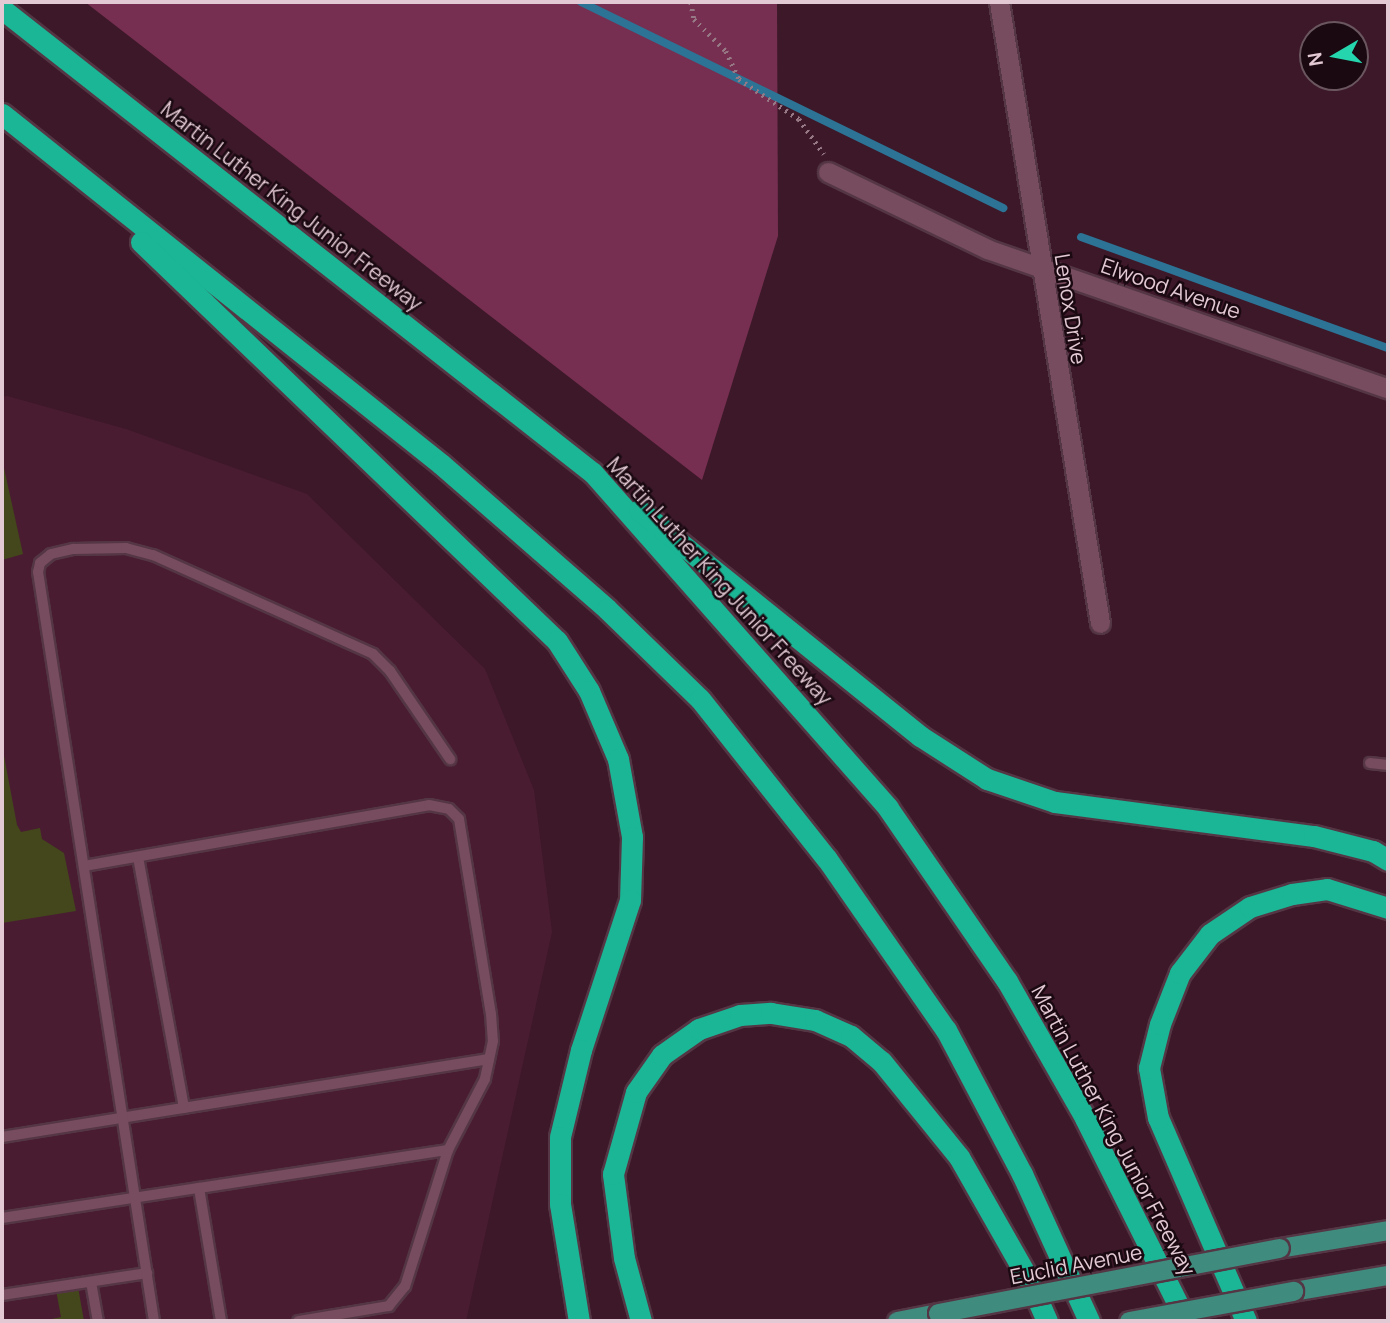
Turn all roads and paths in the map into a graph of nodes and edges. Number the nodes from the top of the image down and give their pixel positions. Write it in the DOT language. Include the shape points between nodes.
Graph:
graph roads {
  1 [pos="691,2"];
  2 [pos="999,2"];
  3 [pos="2,9"];
  4 [pos="2,114"];
  5 [pos="28,134"];
  6 [pos="828,172"];
  7 [pos="1041,269"];
  8 [pos="1388,389"];
  9 [pos="593,473"];
  10 [pos="1100,622"];
  11 [pos="450,759"];
  12 [pos="1370,763"];
  13 [pos="1388,765"];
  14 [pos="138,857"];
  15 [pos="1388,860"];
  16 [pos="84,866"];
  17 [pos="1388,908"];
  18 [pos="489,1059"];
  19 [pos="184,1108"];
  20 [pos="123,1117"];
  21 [pos="2,1137"];
  22 [pos="448,1150"];
  23 [pos="198,1188"];
  24 [pos="135,1200"];
  25 [pos="2,1218"];
  26 [pos="1388,1230"];
  27 [pos="147,1273"];
  28 [pos="1388,1275"];
  29 [pos="91,1282"];
  30 [pos="2,1295"];
  31 [pos="98,1321"];
  32 [pos="154,1321"];
  33 [pos="221,1321"];
  34 [pos="298,1321"];
  35 [pos="579,1321"];
  36 [pos="641,1321"];
  37 [pos="897,1321"];
  38 [pos="1047,1321"];
  39 [pos="1089,1321"];
  40 [pos="1129,1321"];
  41 [pos="1185,1321"];
  42 [pos="1245,1321"];
  1 -- 6 [label="path" via="694,19 726,51 739,79 799,119 822,146"];
  2 -- 7 [label="street, Lenox Drive"];
  3 -- 9 [label="highway, Martin Luther King Junior Freeway"];
  4 -- 5 [label="highway"];
  5 -- 35 [label="highway" via="557,641 589,691 618,760 632,837 630,901 581,1050 559,1137 560,1204"];
  5 -- 39 [label="highway" via="441,464 607,609 700,699 827,859 946,1030 1022,1174"];
  6 -- 7 [label="street, Elwood Avenue" via="929,224"];
  7 -- 8 [label="street, Elwood Avenue"];
  7 -- 10 [label="street, Lenox Drive"];
  9 -- 15 [label="highway" via="920,736 987,779 1055,802 1314,836 1373,851"];
  9 -- 41 [label="highway, Martin Luther King Junior Freeway" via="888,808 1007,981 1085,1118"];
  11 -- 16 [label="lane" via="390,671 373,654 153,555 126,548 51,554 38,572"];
  12 -- 13 [label="lane"];
  14 -- 16 [label="lane"];
  14 -- 18 [label="lane" via="429,805 449,809 459,819 491,1014"];
  14 -- 19 [label="lane"];
  16 -- 20 [label="lane"];
  17 -- 42 [label="highway" via="1327,889 1292,894 1250,908 1202,944 1180,973 1160,1024 1149,1068 1158,1118"];
  18 -- 19 [label="lane"];
  18 -- 22 [label="lane" via="485,1079"];
  19 -- 20 [label="lane"];
  20 -- 21 [label="lane"];
  20 -- 24 [label="lane"];
  22 -- 23 [label="lane"];
  22 -- 34 [label="lane" via="405,1286 389,1306"];
  23 -- 24 [label="lane"];
  23 -- 33 [label="lane"];
  24 -- 25 [label="lane"];
  24 -- 27 [label="lane"];
  26 -- 37 [label="main road, Euclid Avenue, bridge"];
  27 -- 29 [label="lane"];
  27 -- 32 [label="lane"];
  28 -- 40 [label="main road, bridge"];
  29 -- 30 [label="lane"];
  29 -- 31 [label="lane"];
  36 -- 38 [label="highway" via="624,1258 613,1174 636,1092 663,1055 699,1029 740,1015 771,1013 815,1020 851,1036 882,1062 959,1157 1029,1280"];
}
